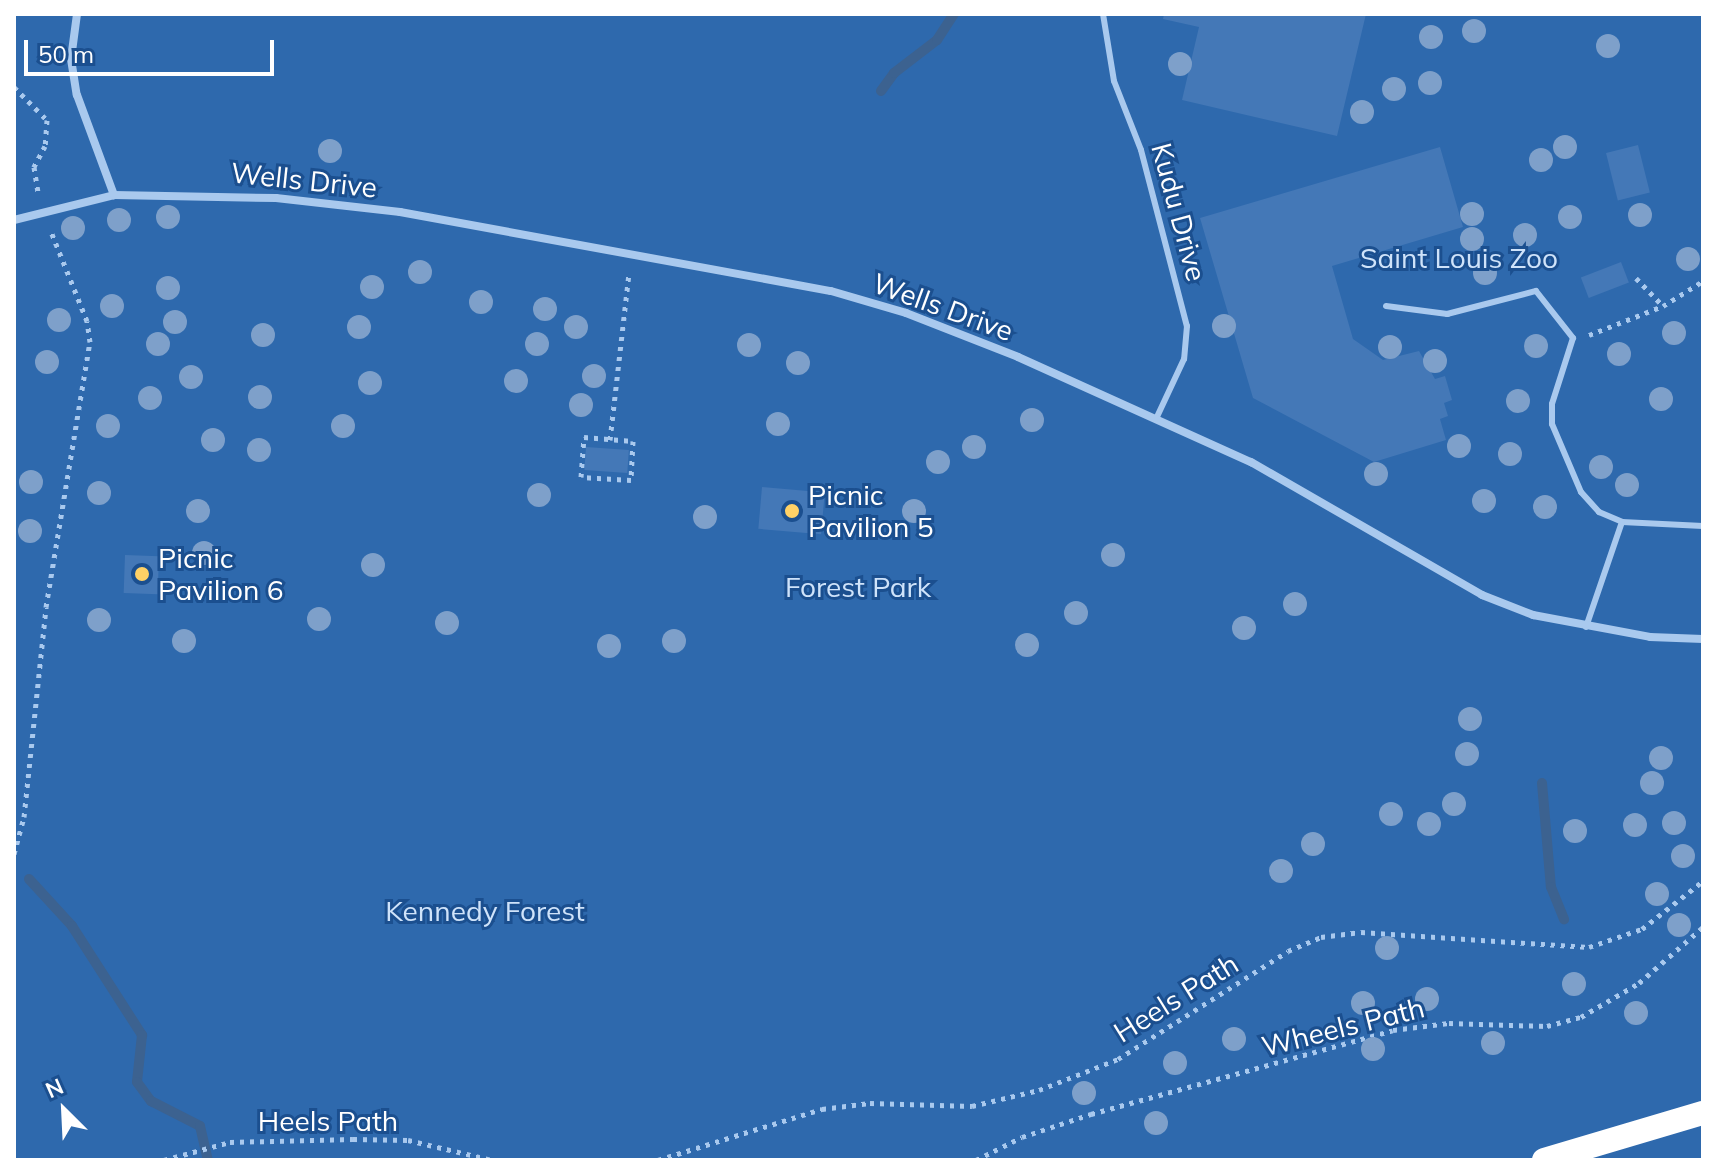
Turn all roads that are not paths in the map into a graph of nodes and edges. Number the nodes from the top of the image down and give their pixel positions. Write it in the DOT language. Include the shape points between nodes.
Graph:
graph roads {
  1 [pos="77,14"];
  2 [pos="1103,14"];
  3 [pos="114,195"];
  4 [pos="14,220"];
  5 [pos="1386,306"];
  6 [pos="1156,419"];
  7 [pos="1622,522"];
  8 [pos="1703,526"];
  9 [pos="1586,627"];
  10 [pos="1703,639"];
  11 [pos="1703,1113"];
  12 [pos="1544,1160"];
  1 -- 3 [label="street" via="71,59 77,95"];
  2 -- 6 [label="lane, Kudu Drive" via="1114,81 1141,150 1187,326 1184,359"];
  3 -- 4 [label="street, Wells Drive"];
  3 -- 6 [label="street, Wells Drive" via="212,193 400,212 757,274 906,313"];
  5 -- 7 [label="lane" via="1447,314 1536,291 1573,338 1552,404 1552,424 1581,492 1599,512"];
  6 -- 9 [label="street, Wells Drive" via="1251,462 1482,595 1533,615"];
  7 -- 8 [label="lane"];
  7 -- 9 [label="lane"];
  9 -- 10 [label="street, Wells Drive"];
  11 -- 12 [label="highway"];
}
